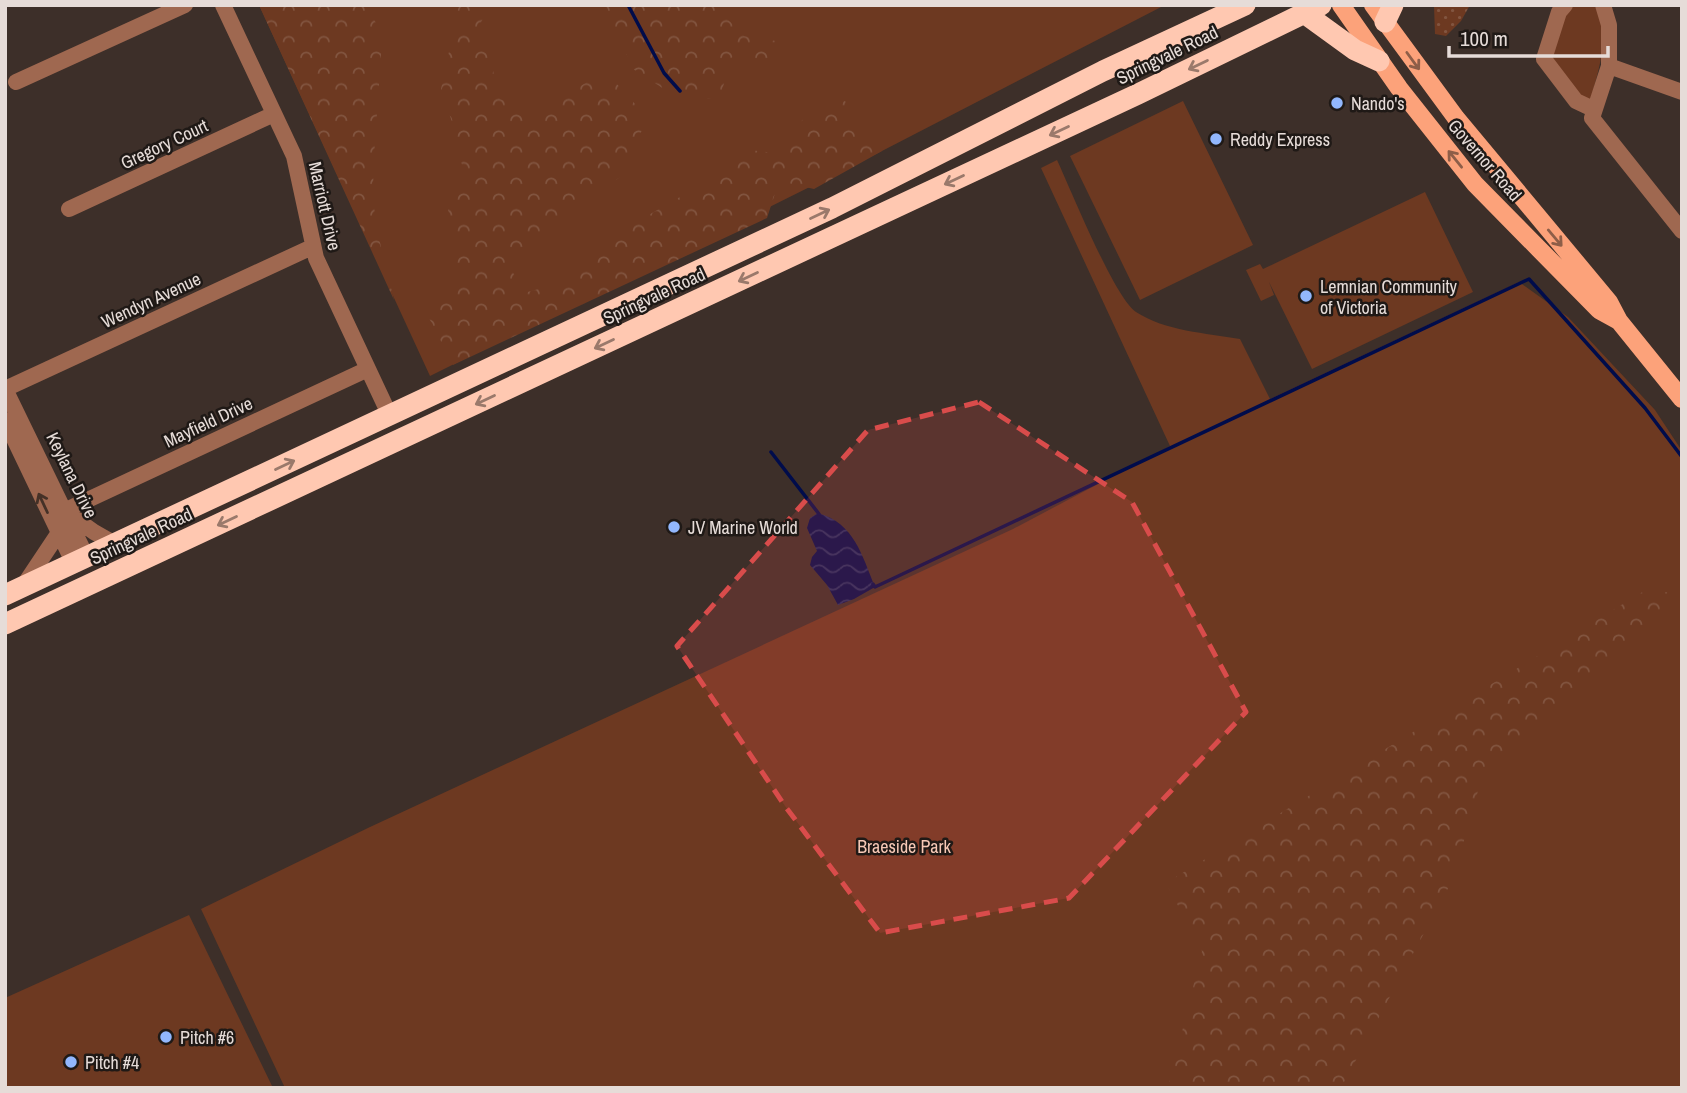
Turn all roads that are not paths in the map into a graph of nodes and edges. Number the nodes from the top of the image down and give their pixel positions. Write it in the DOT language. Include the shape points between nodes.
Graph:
graph roads {
  1 [pos="185,5"];
  2 [pos="223,5"];
  3 [pos="1245,5"];
  4 [pos="1341,5"];
  5 [pos="1565,5"];
  6 [pos="1603,5"];
  7 [pos="1312,9"];
  8 [pos="1384,11"];
  9 [pos="1379,61"];
  10 [pos="1609,65"];
  11 [pos="16,82"];
  12 [pos="1682,92"];
  13 [pos="1594,109"];
  14 [pos="275,114"];
  15 [pos="69,209"];
  16 [pos="1682,231"];
  17 [pos="312,247"];
  18 [pos="1619,321"];
  19 [pos="368,369"];
  20 [pos="5,389"];
  21 [pos="1682,399"];
  22 [pos="390,416"];
  23 [pos="7,430"];
  24 [pos="64,511"];
  25 [pos="58,534"];
  26 [pos="115,544"];
  27 [pos="80,561"];
  28 [pos="92,584"];
  29 [pos="13,592"];
  30 [pos="5,624"];
  1 -- 11 [label="street"];
  2 -- 14 [label="street, Marriott Drive"];
  22 -- 3 [label="highway, Springvale Road, one-way" via="832,208"];
  4 -- 9 [label="main road, Governor Road"];
  5 -- 13 [label="street" via="1544,59 1576,101"];
  6 -- 10 [label="street" via="1609,25"];
  7 -- 9 [label="highway" via="1355,50"];
  7 -- 28 [label="highway, Springvale Road, one-way"];
  8 -- 18 [label="main road, Governor Road, one-way" via="1456,118 1609,302"];
  18 -- 9 [label="main road, Governor Road, one-way" via="1599,310 1484,194"];
  10 -- 12 [label="street"];
  10 -- 13 [label="street"];
  13 -- 16 [label="street" via="1595,125"];
  14 -- 15 [label="street, Gregory Court"];
  14 -- 17 [label="street, Marriott Drive" via="296,163"];
  17 -- 19 [label="street, Marriott Drive"];
  17 -- 20 [label="street, Wendyn Avenue"];
  18 -- 21 [label="main road, Governor Road"];
  19 -- 22 [label="street, Marriott Drive"];
  19 -- 24 [label="street, Mayfield Drive"];
  20 -- 24 [label="street, Keylana Drive"];
  26 -- 22 [label="highway, Springvale Road, one-way"];
  25 -- 23 [label="street, Keylana Drive, one-way"];
  24 -- 26 [label="street"];
  24 -- 27 [label="street, Keylana Drive"];
  25 -- 27 [label="street, Keylana Drive"];
  25 -- 29 [label="street"];
  26 -- 27 [label="highway, Springvale Road"];
  27 -- 28 [label="highway, Keylana Drive"];
  27 -- 29 [label="highway, Springvale Road"];
  28 -- 30 [label="highway, Springvale Road"];
}
